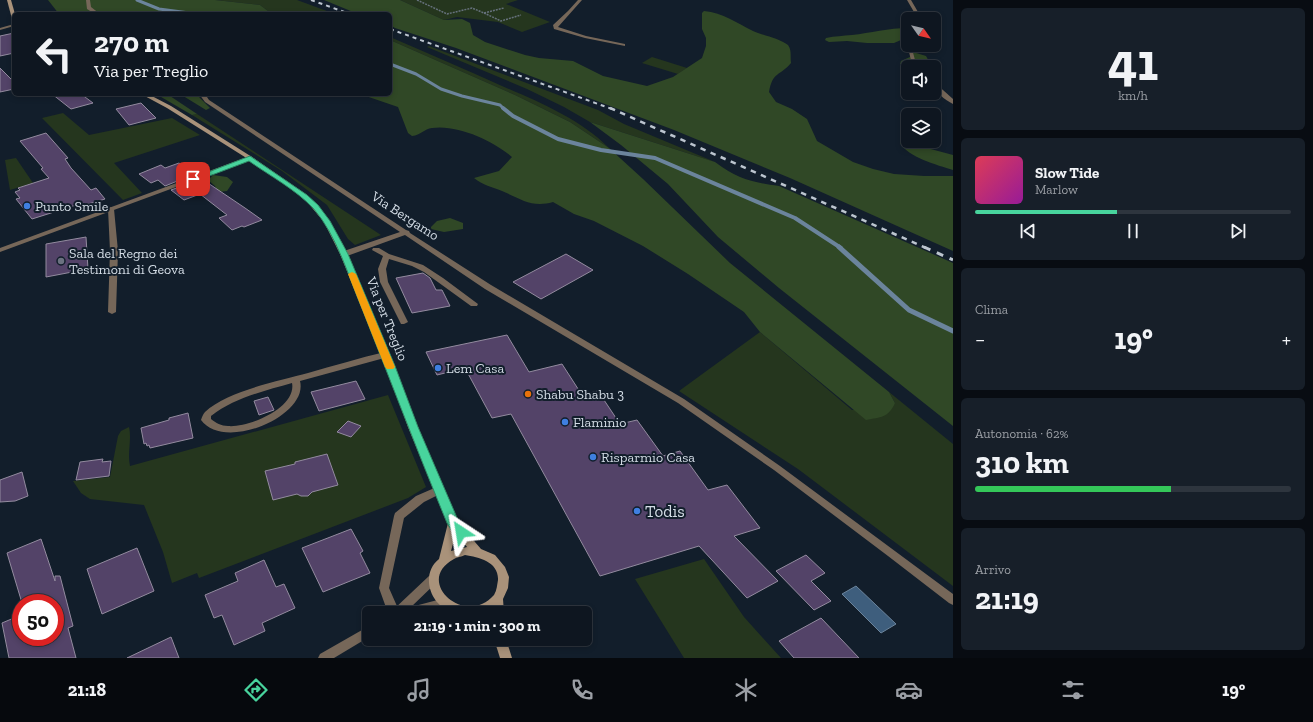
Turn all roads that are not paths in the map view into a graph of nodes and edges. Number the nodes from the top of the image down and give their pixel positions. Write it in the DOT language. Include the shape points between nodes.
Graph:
graph roads {
  1 [pos="9,0"];
  2 [pos="88,0"];
  3 [pos="580,0"];
  4 [pos="909,0"];
  5 [pos="12,12"];
  6 [pos="95,12"];
  7 [pos="916,12"];
  8 [pos="12,26"];
  9 [pos="0,29"];
  10 [pos="623,44"];
  11 [pos="941,93"];
  12 [pos="148,96"];
  13 [pos="203,96"];
  14 [pos="953,102"];
  15 [pos="250,158"];
  16 [pos="111,209"];
  17 [pos="407,232"];
  18 [pos="0,250"];
  19 [pos="376,250"];
  20 [pos="344,254"];
  21 [pos="386,257"];
  22 [pos="474,304"];
  23 [pos="112,312"];
  24 [pos="404,322"];
  25 [pos="385,355"];
  26 [pos="295,379"];
  27 [pos="439,490"];
  28 [pos="453,523"];
  29 [pos="477,551"];
  30 [pos="444,559"];
  31 [pos="433,579"];
  32 [pos="497,598"];
  33 [pos="953,600"];
  34 [pos="445,603"];
  35 [pos="391,606"];
  36 [pos="404,606"];
  37 [pos="433,606"];
  38 [pos="450,606"];
  39 [pos="486,606"];
  40 [pos="498,606"];
  41 [pos="362,635"];
  42 [pos="501,646"];
  43 [pos="324,658"];
  44 [pos="506,658"];
  1 -- 5 [label="main road"];
  2 -- 6 [label="street" via="89,8"];
  3 -- 10 [label="street" via="555,26 556,28 585,37"];
  4 -- 7 [label="street"];
  8 -- 9 [label="street"];
  11 -- 14 [label="street"];
  12 -- 15 [label="main road, Via per Treglio"];
  13 -- 17 [label="street, Via Bergamo" via="250,130"];
  15 -- 16 [label="street"];
  15 -- 20 [label="main road, Via per Treglio" via="305,196 327,221"];
  16 -- 18 [label="street"];
  16 -- 23 [label="street" via="114,251"];
  17 -- 20 [label="street"];
  17 -- 33 [label="street, Via Bergamo" via="488,287 681,401 777,468"];
  19 -- 21 [label="street"];
  20 -- 25 [label="main road, Via per Treglio"];
  21 -- 22 [label="street" via="422,268"];
  21 -- 24 [label="street" via="382,269 384,282"];
  25 -- 26 [label="street"];
  25 -- 27 [label="main road, Via per Treglio"];
  26 -- 26 [label="street" via="230,400 216,407 207,415 206,420 213,427 233,430 270,420 296,395"];
  27 -- 28 [label="main road, Via per Treglio"];
  27 -- 35 [label="street" via="420,499 399,516 384,588"];
  28 -- 29 [label="main road, Via per Treglio"];
  28 -- 30 [label="main road"];
  29 -- 30 [label="main road" via="462,551"];
  29 -- 32 [label="main road" via="494,559 502,569 504,586"];
  30 -- 31 [label="main road"];
  31 -- 34 [label="main road" via="436,592"];
  31 -- 36 [label="street"];
  32 -- 39 [label="main road"];
  32 -- 40 [label="main road"];
  34 -- 37 [label="street"];
  34 -- 38 [label="main road"];
  41 -- 43 [label="street"];
  42 -- 44 [label="main road"];
}
